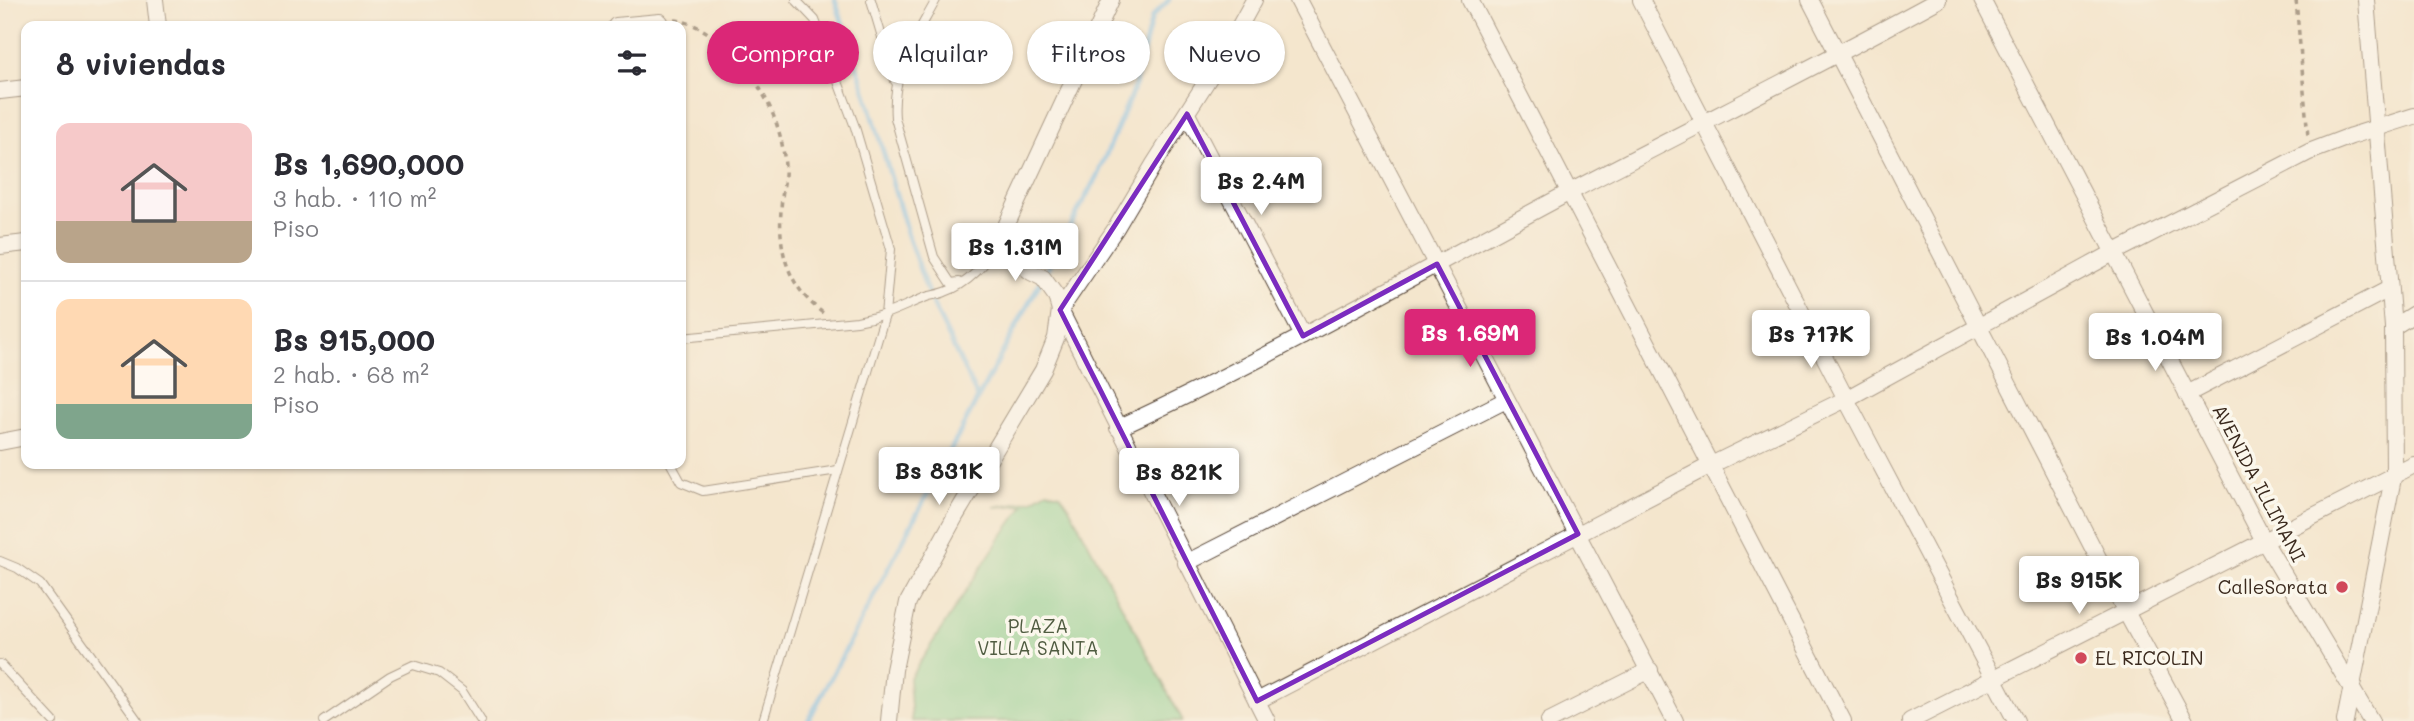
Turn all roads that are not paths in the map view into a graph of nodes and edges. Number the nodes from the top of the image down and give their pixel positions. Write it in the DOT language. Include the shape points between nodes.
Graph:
graph roads {
  1 [pos="155,0"];
  2 [pos="796,0"];
  3 [pos="871,0"];
  4 [pos="936,0"];
  5 [pos="1111,0"];
  6 [pos="1254,0"];
  7 [pos="1298,0"];
  8 [pos="1470,0"];
  9 [pos="1641,0"];
  10 [pos="1810,0"];
  11 [pos="1938,0"];
  12 [pos="1982,0"];
  13 [pos="2366,0"];
  14 [pos="157,21"];
  15 [pos="877,21"];
  16 [pos="925,21"];
  17 [pos="1838,55"];
  18 [pos="896,84"];
  19 [pos="21,88"];
  20 [pos="0,90"];
  21 [pos="1187,114"];
  22 [pos="2414,116"];
  23 [pos="1704,124"];
  24 [pos="2376,129"];
  25 [pos="1570,192"];
  26 [pos="999,242"];
  27 [pos="21,244"];
  28 [pos="0,246"];
  29 [pos="2113,253"];
  30 [pos="1437,264"];
  31 [pos="962,282"];
  32 [pos="2389,289"];
  33 [pos="1059,310"];
  34 [pos="2414,314"];
  35 [pos="885,315"];
  36 [pos="2393,327"];
  37 [pos="1979,328"];
  38 [pos="1303,336"];
  39 [pos="686,338"];
  40 [pos="2187,394"];
  41 [pos="1846,399"];
  42 [pos="1506,400"];
  43 [pos="1118,428"];
  44 [pos="21,438"];
  45 [pos="0,442"];
  46 [pos="1711,465"];
  47 [pos="2414,465"];
  48 [pos="674,469"];
  49 [pos="838,470"];
  50 [pos="2394,473"];
  51 [pos="1578,534"];
  52 [pos="2264,541"];
  53 [pos="0,561"];
  54 [pos="1186,563"];
  55 [pos="2126,612"];
  56 [pos="0,664"];
  57 [pos="1650,670"];
  58 [pos="1994,678"];
  59 [pos="2351,690"];
  60 [pos="1257,701"];
  61 [pos="53,721"];
  62 [pos="138,721"];
  63 [pos="324,721"];
  64 [pos="481,721"];
  65 [pos="763,721"];
  66 [pos="889,721"];
  67 [pos="1267,721"];
  68 [pos="1549,721"];
  69 [pos="1675,721"];
  70 [pos="1843,721"];
  71 [pos="1910,721"];
  72 [pos="2016,721"];
  73 [pos="2185,721"];
  74 [pos="2345,721"];
  75 [pos="2371,721"];
  1 -- 14 [label="street"];
  2 -- 35 [label="lane" via="815,20 855,127 891,249"];
  3 -- 15 [label="lane"];
  4 -- 16 [label="lane"];
  5 -- 26 [label="street"];
  6 -- 21 [label="street"];
  7 -- 30 [label="street"];
  8 -- 25 [label="street"];
  9 -- 23 [label="street"];
  10 -- 17 [label="street"];
  11 -- 17 [label="street"];
  12 -- 29 [label="street, AVENIDA ILLIMANI"];
  13 -- 24 [label="street"];
  17 -- 23 [label="street"];
  17 -- 37 [label="street"];
  18 -- 31 [label="lane" via="897,130 934,257 951,283"];
  19 -- 20 [label="street"];
  21 -- 33 [label="street"];
  21 -- 38 [label="street"];
  22 -- 24 [label="street"];
  23 -- 25 [label="street"];
  23 -- 41 [label="street"];
  24 -- 29 [label="street" via="2309,152"];
  24 -- 32 [label="street"];
  25 -- 30 [label="street"];
  25 -- 46 [label="street"];
  26 -- 31 [label="lane" via="992,256"];
  26 -- 33 [label="street" via="1007,254 1043,278 1056,296"];
  27 -- 28 [label="street"];
  29 -- 37 [label="street"];
  29 -- 40 [label="street, AVENIDA ILLIMANI"];
  30 -- 38 [label="street"];
  30 -- 42 [label="street"];
  31 -- 35 [label="lane"];
  32 -- 36 [label="street"];
  32 -- 40 [label="street"];
  33 -- 43 [label="street"];
  33 -- 66 [label="street" via="1056,338 1043,370 908,603"];
  34 -- 36 [label="street"];
  35 -- 39 [label="lane"];
  35 -- 49 [label="lane"];
  36 -- 50 [label="street"];
  37 -- 41 [label="street"];
  37 -- 55 [label="street"];
  38 -- 43 [label="street"];
  40 -- 52 [label="street, AVENIDA ILLIMANI"];
  41 -- 46 [label="street"];
  41 -- 58 [label="street"];
  42 -- 51 [label="street"];
  42 -- 54 [label="street"];
  43 -- 54 [label="street"];
  44 -- 45 [label="street"];
  46 -- 51 [label="street"];
  46 -- 70 [label="street"];
  47 -- 50 [label="street"];
  48 -- 49 [label="lane" via="681,482 703,491"];
  49 -- 65 [label="lane"];
  50 -- 52 [label="street"];
  50 -- 59 [label="street"];
  51 -- 57 [label="street"];
  51 -- 60 [label="street"];
  52 -- 55 [label="street"];
  52 -- 59 [label="street, AVENIDA ILLIMANI"];
  53 -- 62 [label="lane" via="40,584"];
  54 -- 60 [label="street"];
  55 -- 58 [label="street"];
  55 -- 73 [label="street"];
  56 -- 61 [label="lane"];
  57 -- 68 [label="street"];
  57 -- 69 [label="street"];
  58 -- 71 [label="street"];
  58 -- 72 [label="street"];
  59 -- 74 [label="street"];
  59 -- 75 [label="street, AVENIDA ILLIMANI"];
  60 -- 67 [label="street"];
  63 -- 64 [label="lane" via="412,665 439,673 462,691"];
}
